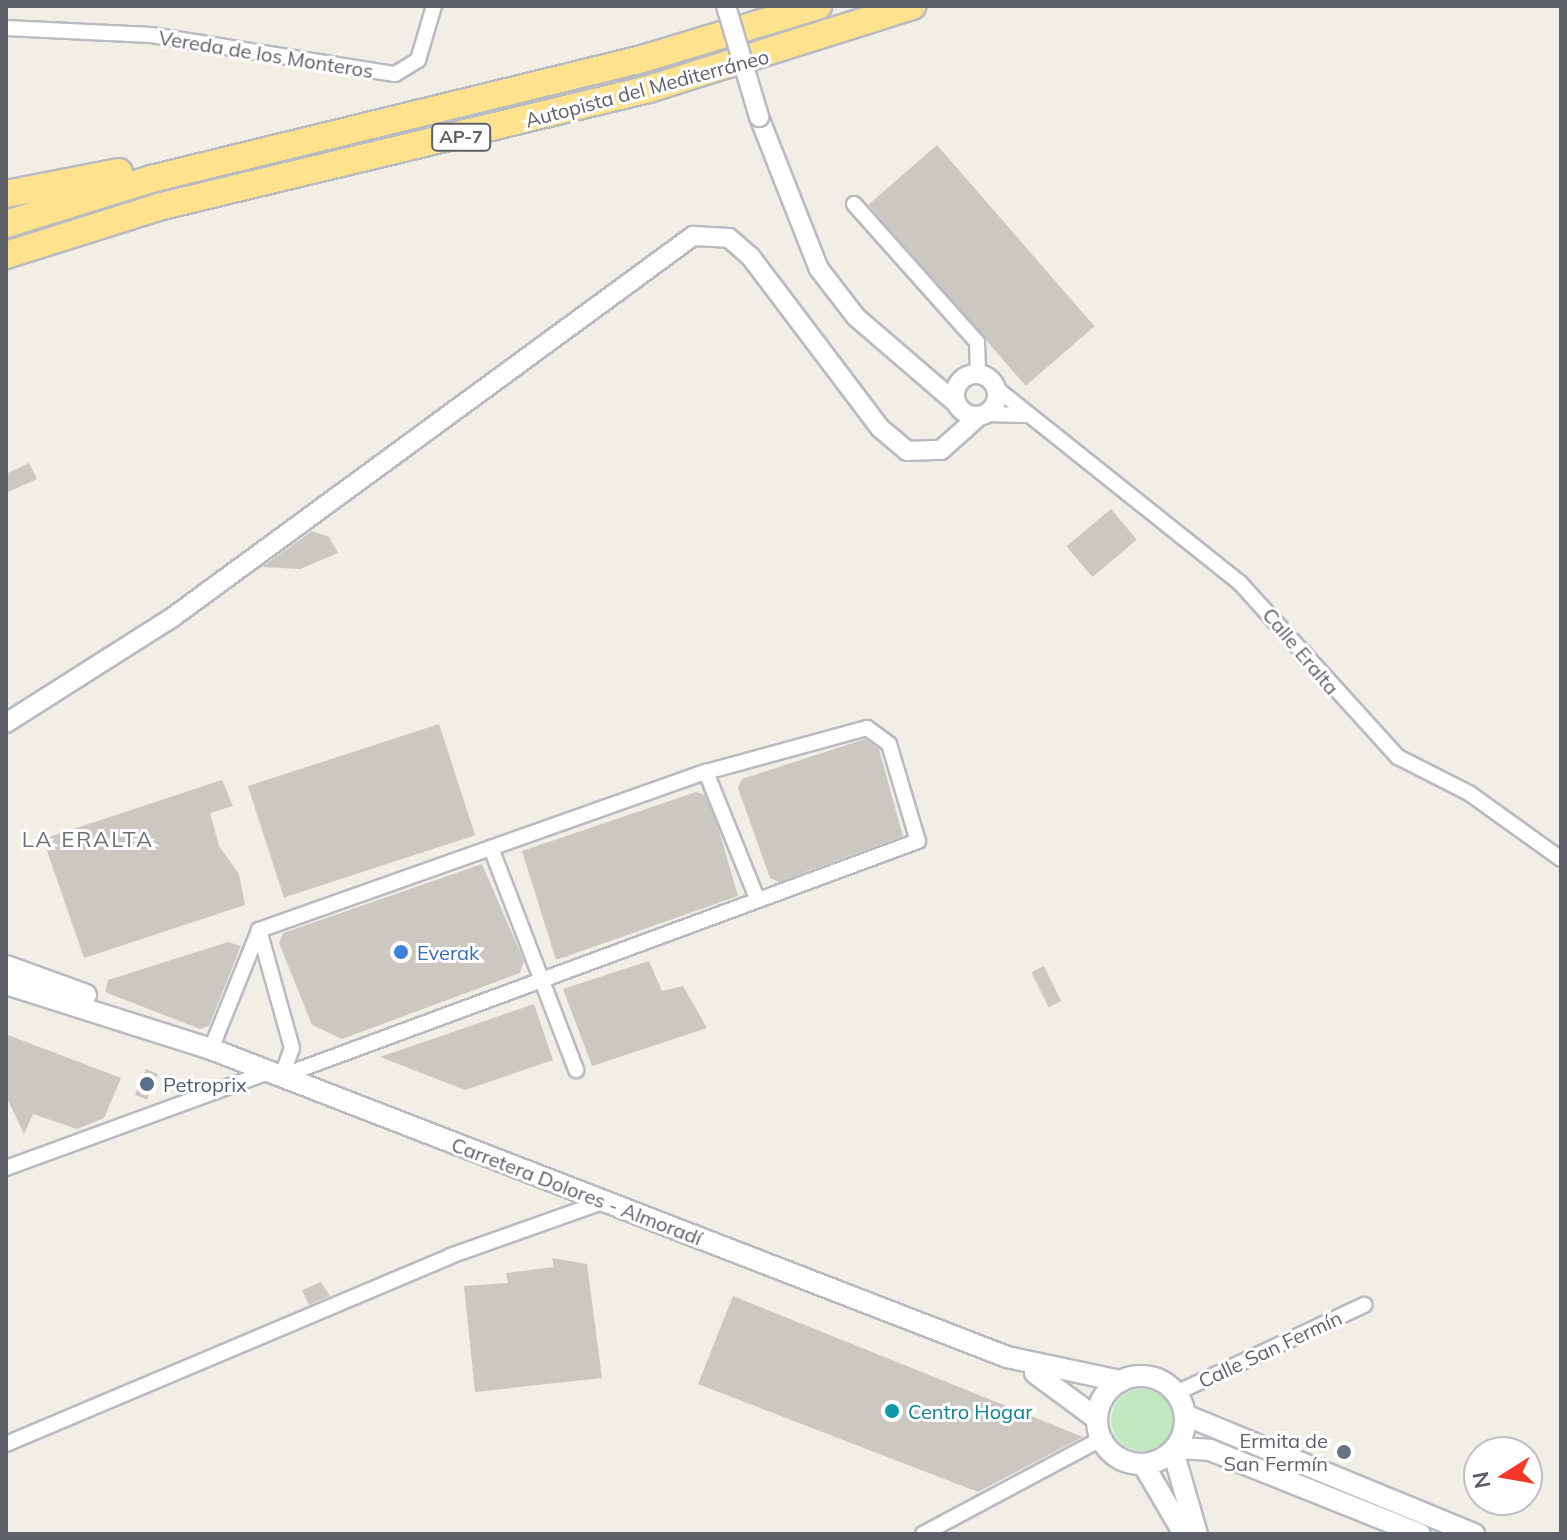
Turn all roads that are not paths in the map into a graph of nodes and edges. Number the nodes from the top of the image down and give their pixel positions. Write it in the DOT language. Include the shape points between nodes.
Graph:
graph roads {
  1 [pos="434,6"];
  2 [pos="726,6"];
  3 [pos="818,6"];
  4 [pos="912,6"];
  5 [pos="6,28"];
  6 [pos="221,161"];
  7 [pos="6,194"];
  8 [pos="854,204"];
  9 [pos="6,224"];
  10 [pos="6,255"];
  11 [pos="912,363"];
  12 [pos="972,375"];
  13 [pos="997,389"];
  14 [pos="958,406"];
  15 [pos="982,415"];
  16 [pos="1051,425"];
  17 [pos="950,444"];
  18 [pos="6,723"];
  19 [pos="706,772"];
  20 [pos="491,848"];
  21 [pos="1561,859"];
  22 [pos="757,898"];
  23 [pos="259,930"];
  24 [pos="6,966"];
  25 [pos="541,981"];
  26 [pos="6,984"];
  27 [pos="147,1025"];
  28 [pos="211,1049"];
  29 [pos="576,1070"];
  30 [pos="276,1074"];
  31 [pos="6,1168"];
  32 [pos="605,1201"];
  33 [pos="1364,1305"];
  34 [pos="1007,1357"];
  35 [pos="1120,1381"];
  36 [pos="1176,1393"];
  37 [pos="1185,1415"];
  38 [pos="1096,1418"];
  39 [pos="1101,1439"];
  40 [pos="6,1444"];
  41 [pos="1174,1449"];
  42 [pos="1143,1464"];
  43 [pos="923,1534"];
  44 [pos="1184,1534"];
  45 [pos="1197,1534"];
  46 [pos="1420,1534"];
  47 [pos="1474,1534"];
  1 -- 5 [label="street, Vereda de los Monteros" via="418,60 395,74 151,35"];
  2 -- 11 [label="street, bridge" via="759,117 819,269 856,317"];
  3 -- 6 [label="highway, Autopista del Mediterráneo / AP-7" via="642,59"];
  4 -- 10 [label="highway, Autopista del Mediterráneo / AP-7" via="620,97 158,207"];
  6 -- 7 [label="highway" via="150,165"];
  6 -- 9 [label="highway, Autopista del Mediterráneo / AP-7"];
  8 -- 12 [label="street" via="977,342"];
  11 -- 12 [label="street"];
  11 -- 14 [label="street"];
  12 -- 13 [label="street"];
  12 -- 14 [label="street"];
  13 -- 15 [label="street"];
  13 -- 16 [label="street"];
  14 -- 15 [label="street"];
  14 -- 17 [label="street"];
  15 -- 16 [label="street" via="1008,410"];
  15 -- 17 [label="street"];
  16 -- 21 [label="street, Calle Eralta" via="1240,583 1398,757 1469,793"];
  17 -- 18 [label="street" via="919,454 894,441 750,256 729,238 693,236 173,617"];
  19 -- 20 [label="street"];
  19 -- 22 [label="street"];
  19 -- 22 [label="street" via="867,728 889,744 918,841"];
  20 -- 23 [label="street"];
  20 -- 25 [label="street"];
  22 -- 25 [label="street"];
  23 -- 28 [label="street"];
  23 -- 30 [label="street" via="292,1048"];
  24 -- 27 [label="main road, Carretera Dolores - Almoradí"];
  25 -- 29 [label="street"];
  25 -- 30 [label="street"];
  26 -- 27 [label="main road, Carretera Dolores - Almoradí"];
  27 -- 28 [label="main road, Carretera Dolores - Almoradí"];
  28 -- 30 [label="main road, Carretera Dolores - Almoradí"];
  30 -- 31 [label="street"];
  30 -- 32 [label="main road, Carretera Dolores - Almoradí"];
  32 -- 34 [label="main road, Carretera Dolores - Almoradí"];
  32 -- 40 [label="street" via="450,1256"];
  33 -- 36 [label="street, Calle San Fermín"];
  34 -- 35 [label="main road"];
  34 -- 38 [label="main road"];
  35 -- 36 [label="main road" via="1154,1377"];
  35 -- 38 [label="main road" via="1103,1397"];
  36 -- 37 [label="main road"];
  37 -- 41 [label="main road"];
  37 -- 47 [label="main road"];
  38 -- 39 [label="main road"];
  39 -- 42 [label="main road" via="1125,1461"];
  39 -- 43 [label="street"];
  41 -- 42 [label="main road"];
  41 -- 45 [label="main road"];
  41 -- 46 [label="main road" via="1210,1450"];
  42 -- 44 [label="main road"];
}
